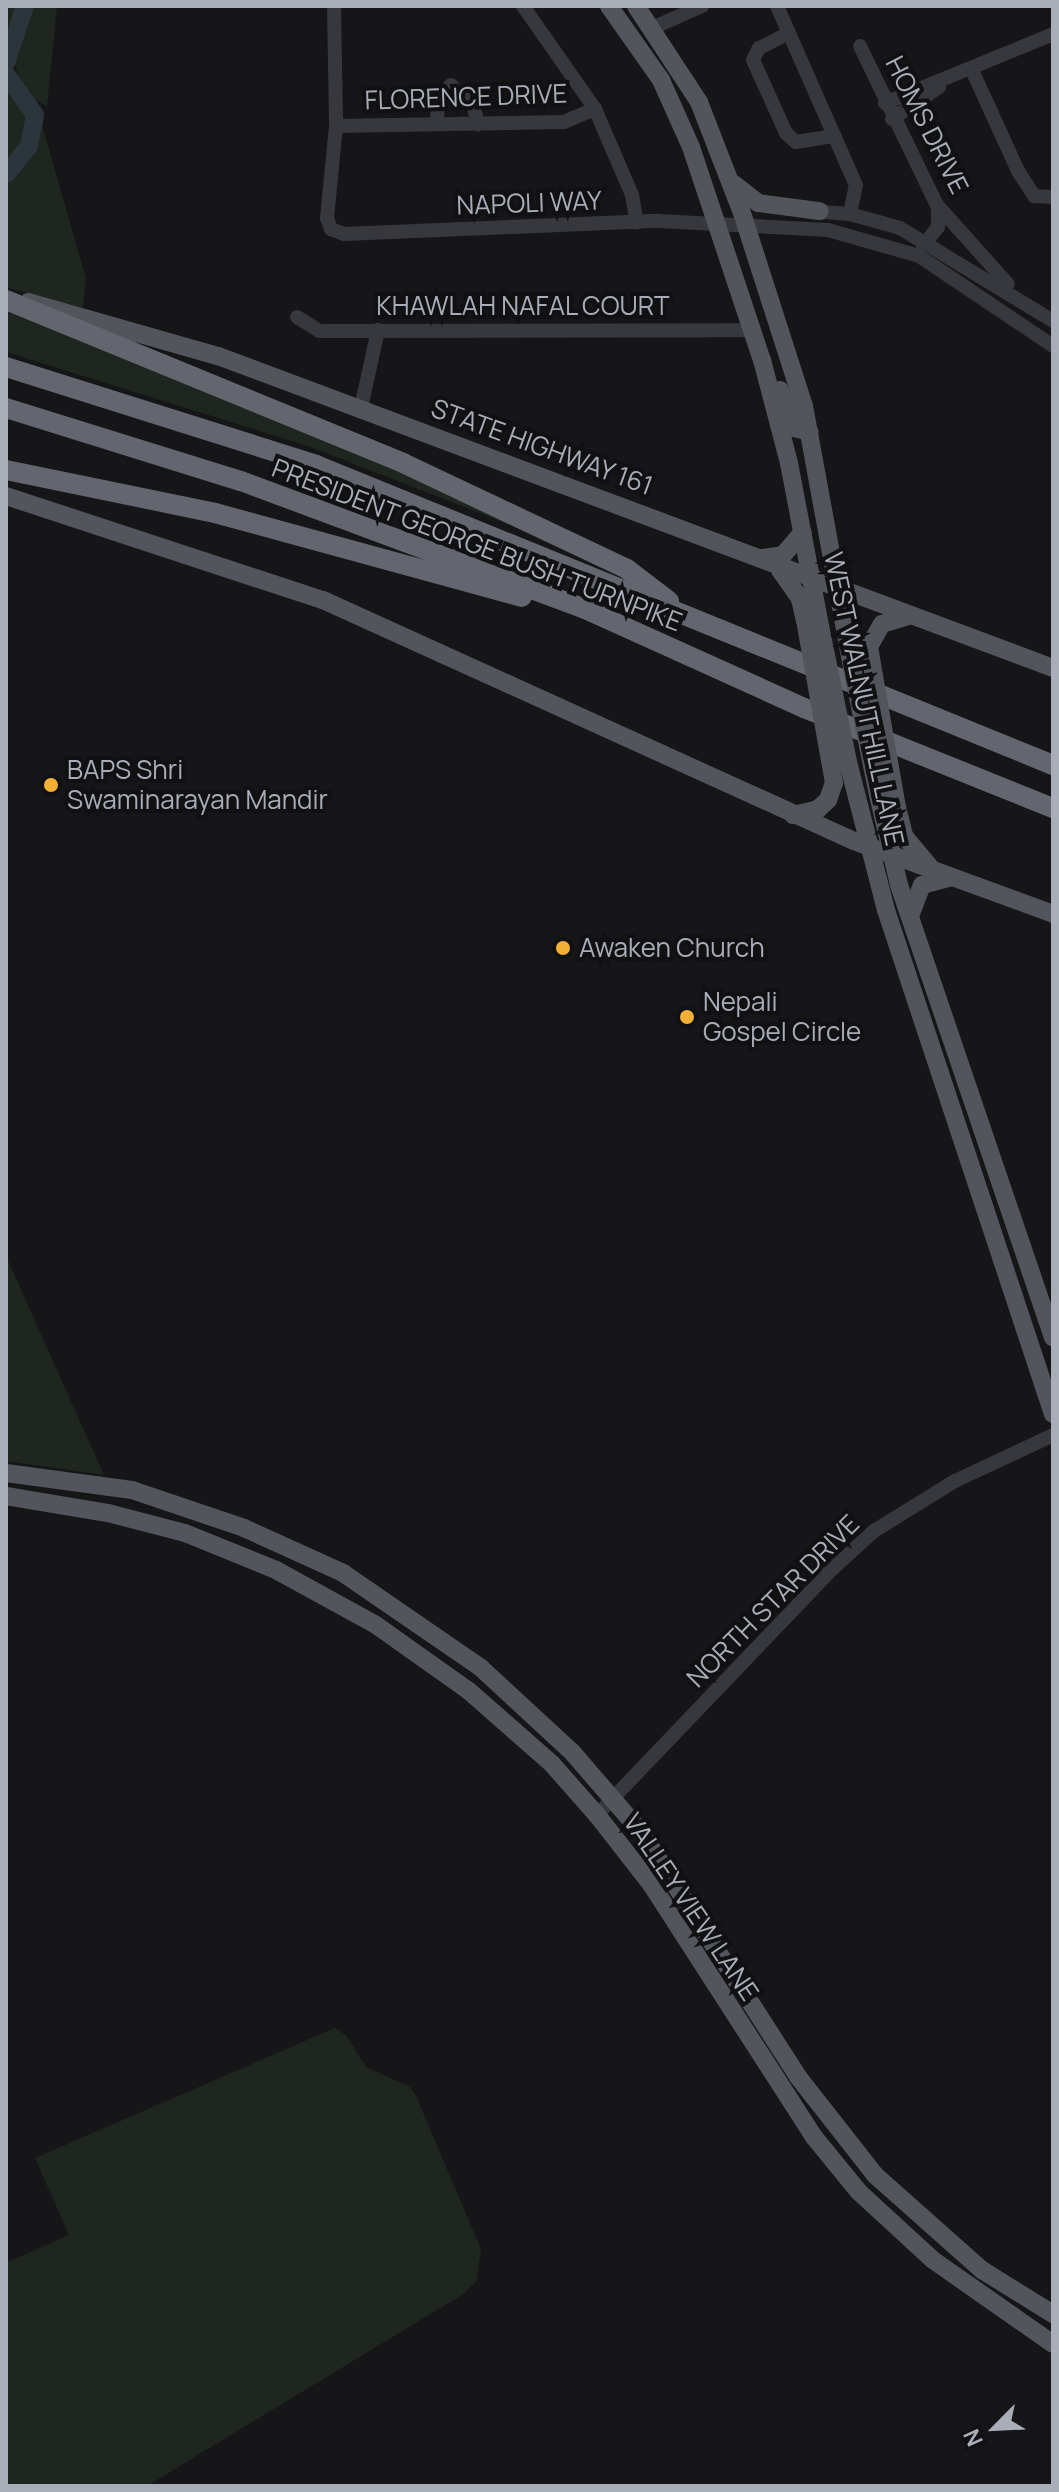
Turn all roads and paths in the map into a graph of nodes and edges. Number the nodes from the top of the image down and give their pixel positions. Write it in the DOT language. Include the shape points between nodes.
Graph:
graph roads {
  1 [pos="334,6"];
  2 [pos="523,6"];
  3 [pos="609,6"];
  4 [pos="636,6"];
  5 [pos="702,6"];
  6 [pos="777,6"];
  7 [pos="652,28"];
  8 [pos="789,33"];
  9 [pos="1053,34"];
  10 [pos="860,46"];
  11 [pos="972,70"];
  12 [pos="942,84"];
  13 [pos="885,103"];
  14 [pos="595,109"];
  15 [pos="892,119"];
  16 [pos="437,124"];
  17 [pos="478,124"];
  18 [pos="336,126"];
  19 [pos="835,136"];
  20 [pos="730,179"];
  21 [pos="1053,197"];
  22 [pos="937,205"];
  23 [pos="819,211"];
  24 [pos="850,214"];
  25 [pos="745,220"];
  26 [pos="637,223"];
  27 [pos="716,224"];
  28 [pos="925,240"];
  29 [pos="919,256"];
  30 [pos="1019,296"];
  31 [pos="6,298"];
  32 [pos="297,317"];
  33 [pos="1053,321"];
  34 [pos="378,330"];
  35 [pos="752,330"];
  36 [pos="1053,346"];
  37 [pos="762,360"];
  38 [pos="6,367"];
  39 [pos="6,408"];
  40 [pos="361,408"];
  41 [pos="810,432"];
  42 [pos="6,470"];
  43 [pos="6,496"];
  44 [pos="803,532"];
  45 [pos="759,559"];
  46 [pos="776,566"];
  47 [pos="811,580"];
  48 [pos="836,589"];
  49 [pos="585,609"];
  50 [pos="909,616"];
  51 [pos="691,617"];
  52 [pos="1053,668"];
  53 [pos="1053,765"];
  54 [pos="1053,808"];
  55 [pos="793,815"];
  56 [pos="866,847"];
  57 [pos="892,856"];
  58 [pos="931,868"];
  59 [pos="956,877"];
  60 [pos="1053,914"];
  61 [pos="910,916"];
  62 [pos="951,1039"];
  63 [pos="932,1045"];
  64 [pos="1053,1338"];
  65 [pos="1053,1414"];
  66 [pos="1053,1435"];
  67 [pos="6,1473"];
  68 [pos="6,1496"];
  69 [pos="613,1797"];
  70 [pos="597,1815"];
  71 [pos="1053,2314"];
  72 [pos="1053,2344"];
  1 -- 18 [label="street"];
  2 -- 14 [label="street"];
  3 -- 27 [label="main road, WEST WALNUT HILL LANE" via="679,113"];
  4 -- 7 [label="main road, WEST WALNUT HILL LANE"];
  5 -- 7 [label="street"];
  6 -- 8 [label="street"];
  7 -- 20 [label="main road, WEST WALNUT HILL LANE" via="699,102"];
  8 -- 19 [label="street"];
  8 -- 19 [label="street" via="759,48 753,60 786,133 796,142"];
  9 -- 11 [label="street"];
  10 -- 13 [label="street, HOMS DRIVE"];
  11 -- 12 [label="street"];
  11 -- 21 [label="street" via="1018,171 1034,196"];
  12 -- 13 [label="street"];
  12 -- 15 [label="street"];
  13 -- 15 [label="street, HOMS DRIVE"];
  14 -- 17 [label="street, FLORENCE DRIVE" via="564,122"];
  14 -- 26 [label="street" via="627,180"];
  15 -- 22 [label="street, HOMS DRIVE"];
  16 -- 17 [label="street, FLORENCE DRIVE"];
  16 -- 17 [label="street" via="438,99 451,85 473,104"];
  16 -- 18 [label="street, FLORENCE DRIVE"];
  18 -- 26 [label="street, NAPOLI WAY" via="327,218 331,229 344,234"];
  19 -- 24 [label="street" via="856,185"];
  20 -- 23 [label="main road" via="758,203"];
  20 -- 25 [label="main road, WEST WALNUT HILL LANE"];
  22 -- 28 [label="street" via="938,227"];
  22 -- 30 [label="street, HOMS DRIVE"];
  23 -- 24 [label="street"];
  23 -- 25 [label="street"];
  24 -- 28 [label="street"];
  25 -- 27 [label="street"];
  25 -- 29 [label="street" via="828,230"];
  25 -- 41 [label="main road, WEST WALNUT HILL LANE"];
  26 -- 27 [label="street, NAPOLI WAY"];
  27 -- 35 [label="main road, WEST WALNUT HILL LANE"];
  28 -- 29 [label="street"];
  28 -- 30 [label="street"];
  29 -- 36 [label="street"];
  30 -- 33 [label="street"];
  31 -- 40 [label="main road, STATE HIGHWAY 161" via="218,356"];
  31 -- 51 [label="highway" via="403,463 627,569"];
  32 -- 34 [label="street, KHAWLAH NAFAL COURT" via="319,331"];
  34 -- 35 [label="street, KHAWLAH NAFAL COURT"];
  34 -- 40 [label="street"];
  35 -- 37 [label="main road, WEST WALNUT HILL LANE"];
  37 -- 41 [label="main road" via="794,428"];
  37 -- 44 [label="main road, WEST WALNUT HILL LANE"];
  38 -- 51 [label="highway, PRESIDENT GEORGE BUSH TURNPIKE" via="316,465"];
  39 -- 49 [label="highway, PRESIDENT GEORGE BUSH TURNPIKE" via="241,481"];
  40 -- 45 [label="main road, STATE HIGHWAY 161"];
  41 -- 48 [label="main road, WEST WALNUT HILL LANE"];
  42 -- 49 [label="highway" via="215,513 478,588"];
  43 -- 55 [label="main road" via="323,600"];
  44 -- 45 [label="main road" via="783,555"];
  44 -- 47 [label="main road, WEST WALNUT HILL LANE"];
  45 -- 46 [label="main road, STATE HIGHWAY 161"];
  46 -- 47 [label="main road, STATE HIGHWAY 161"];
  46 -- 55 [label="main road, bridge" via="800,599 834,783 818,809"];
  47 -- 48 [label="main road, STATE HIGHWAY 161"];
  47 -- 56 [label="main road, WEST WALNUT HILL LANE, bridge"];
  48 -- 50 [label="main road, STATE HIGHWAY 161"];
  48 -- 57 [label="main road, WEST WALNUT HILL LANE, bridge"];
  49 -- 54 [label="highway, PRESIDENT GEORGE BUSH TURNPIKE" via="804,708"];
  50 -- 52 [label="main road, STATE HIGHWAY 161"];
  50 -- 58 [label="main road, bridge" via="882,624 869,647 904,836"];
  51 -- 53 [label="highway, PRESIDENT GEORGE BUSH TURNPIKE"];
  55 -- 56 [label="main road"];
  56 -- 57 [label="main road"];
  56 -- 63 [label="main road, WEST WALNUT HILL LANE"];
  57 -- 58 [label="main road"];
  57 -- 61 [label="main road, WEST WALNUT HILL LANE"];
  58 -- 59 [label="main road"];
  59 -- 60 [label="main road"];
  59 -- 61 [label="main road" via="922,885"];
  61 -- 62 [label="main road, WEST WALNUT HILL LANE"];
  62 -- 63 [label="main road"];
  62 -- 64 [label="main road, WEST WALNUT HILL LANE"];
  63 -- 65 [label="main road, WEST WALNUT HILL LANE"];
  66 -- 69 [label="street, NORTH STAR DRIVE" via="955,1481 874,1531"];
  67 -- 69 [label="main road, VALLEY VIEW LANE" via="132,1490 244,1528 343,1573 481,1668"];
  68 -- 70 [label="main road, VALLEY VIEW LANE" via="185,1533 304,1583 416,1651 469,1691 552,1764"];
  69 -- 70 [label="street, NORTH STAR DRIVE"];
  69 -- 71 [label="main road, VALLEY VIEW LANE" via="668,1871 799,2078 875,2175 982,2270"];
  70 -- 72 [label="main road, VALLEY VIEW LANE" via="651,1884 814,2137 859,2192 933,2260"];
}
